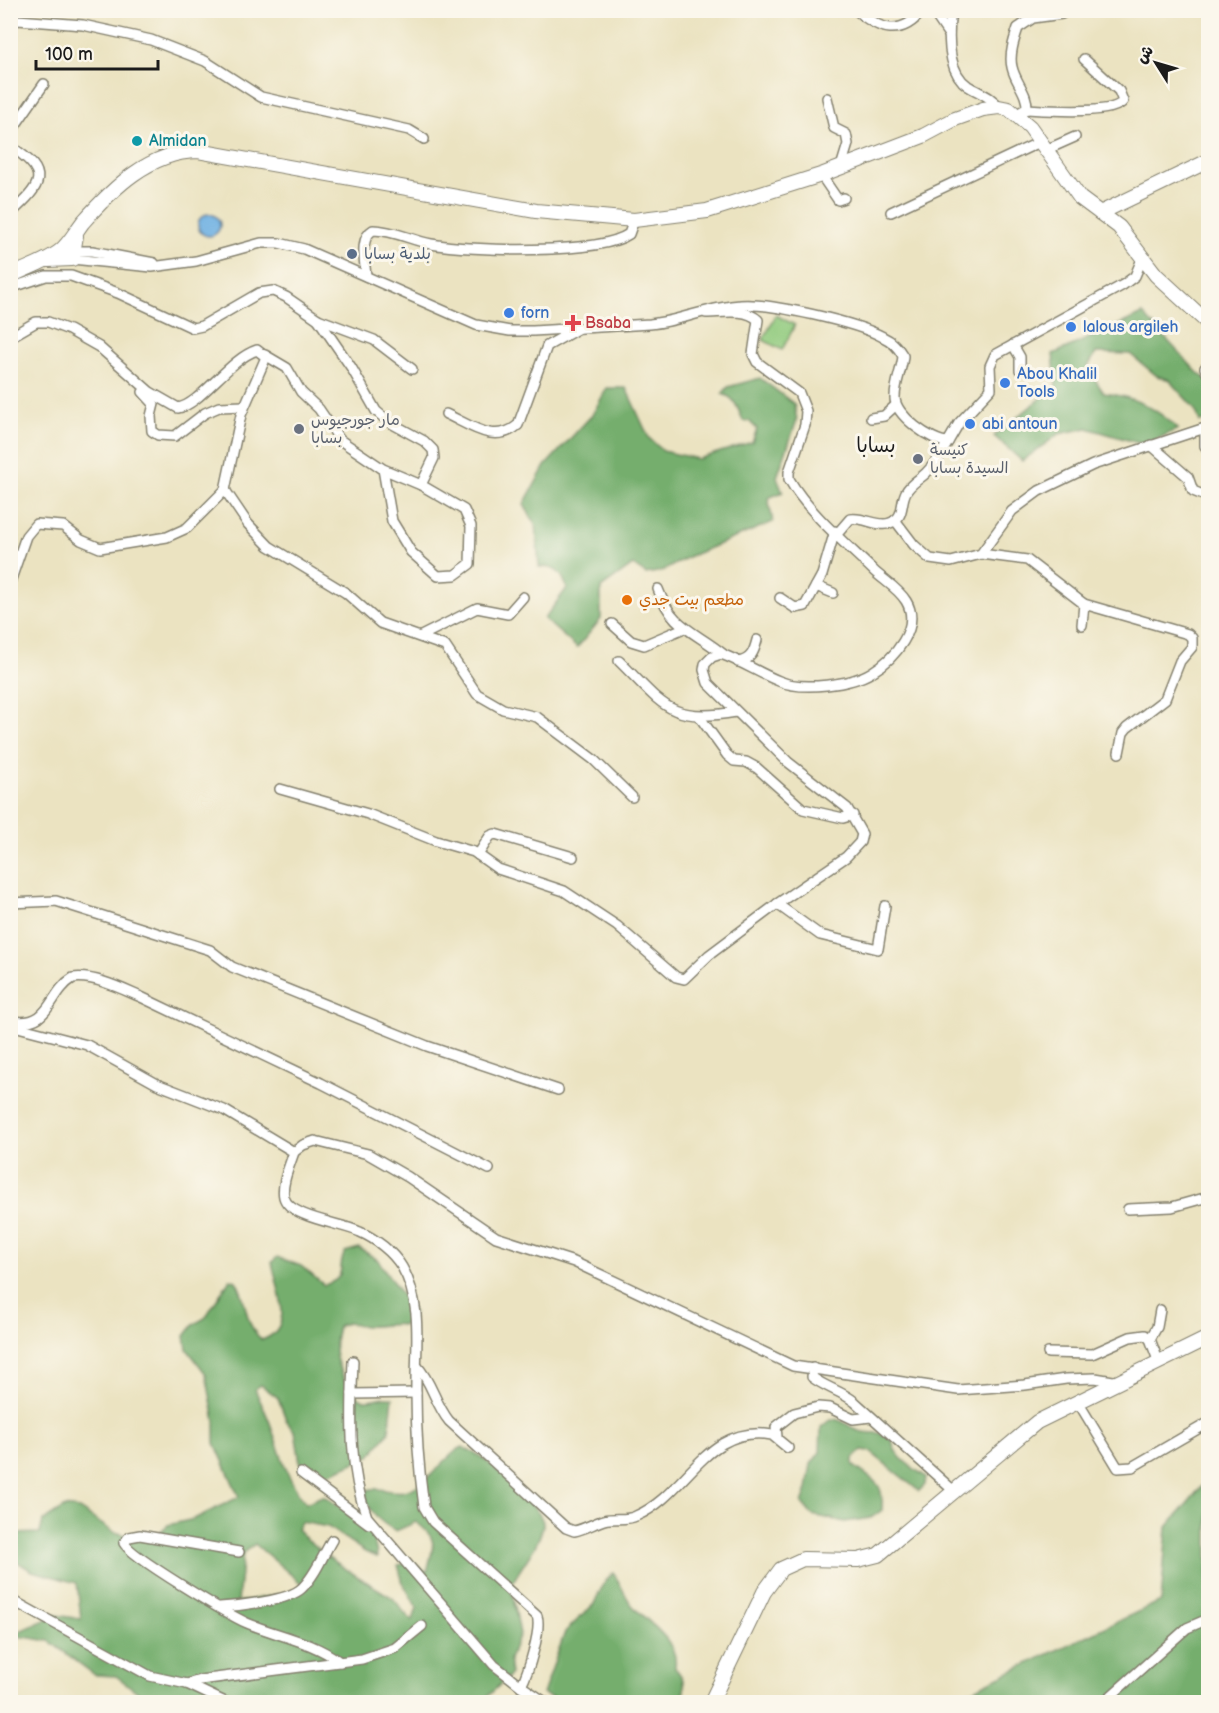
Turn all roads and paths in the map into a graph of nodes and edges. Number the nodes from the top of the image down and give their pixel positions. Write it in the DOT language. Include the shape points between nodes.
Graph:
graph roads {
  1 [pos="856,10"];
  2 [pos="923,10"];
  3 [pos="932,10"];
  4 [pos="951,10"];
  5 [pos="1062,14"];
  6 [pos="10,23"];
  7 [pos="949,35"];
  8 [pos="1084,59"];
  9 [pos="44,84"];
  10 [pos="827,98"];
  11 [pos="999,107"];
  12 [pos="1022,111"];
  13 [pos="10,133"];
  14 [pos="1076,137"];
  15 [pos="424,139"];
  16 [pos="1045,145"];
  17 [pos="10,146"];
  18 [pos="1209,161"];
  19 [pos="841,167"];
  20 [pos="820,175"];
  21 [pos="843,198"];
  22 [pos="1129,201"];
  23 [pos="891,212"];
  24 [pos="1100,213"];
  25 [pos="10,214"];
  26 [pos="634,220"];
  27 [pos="1119,227"];
  28 [pos="66,255"];
  29 [pos="1142,259"];
  30 [pos="10,276"];
  31 [pos="366,276"];
  32 [pos="10,288"];
  33 [pos="706,313"];
  34 [pos="318,319"];
  35 [pos="1209,323"];
  36 [pos="579,328"];
  37 [pos="10,337"];
  38 [pos="1013,345"];
  39 [pos="265,355"];
  40 [pos="412,369"];
  41 [pos="1020,369"];
  42 [pos="136,380"];
  43 [pos="896,405"];
  44 [pos="244,406"];
  45 [pos="446,414"];
  46 [pos="871,418"];
  47 [pos="1207,428"];
  48 [pos="948,442"];
  49 [pos="1151,445"];
  50 [pos="1209,450"];
  51 [pos="383,469"];
  52 [pos="421,485"];
  53 [pos="225,490"];
  54 [pos="1209,497"];
  55 [pos="895,520"];
  56 [pos="836,532"];
  57 [pos="981,554"];
  58 [pos="10,582"];
  59 [pos="816,586"];
  60 [pos="658,589"];
  61 [pos="833,593"];
  62 [pos="523,597"];
  63 [pos="780,598"];
  64 [pos="1084,604"];
  65 [pos="612,624"];
  66 [pos="1082,625"];
  67 [pos="684,628"];
  68 [pos="421,636"];
  69 [pos="757,640"];
  70 [pos="725,656"];
  71 [pos="619,661"];
  72 [pos="738,662"];
  73 [pos="735,712"];
  74 [pos="699,716"];
  75 [pos="1119,753"];
  76 [pos="280,789"];
  77 [pos="632,797"];
  78 [pos="853,815"];
  79 [pos="478,855"];
  80 [pos="573,856"];
  81 [pos="10,903"];
  82 [pos="777,904"];
  83 [pos="885,906"];
  84 [pos="10,1020"];
  85 [pos="10,1025"];
  86 [pos="558,1090"];
  87 [pos="294,1152"];
  88 [pos="489,1169"];
  89 [pos="1209,1197"];
  90 [pos="1128,1209"];
  91 [pos="1160,1310"];
  92 [pos="1150,1339"];
  93 [pos="1208,1340"];
  94 [pos="1048,1353"];
  95 [pos="353,1361"];
  96 [pos="1159,1363"];
  97 [pos="417,1366"];
  98 [pos="813,1368"];
  99 [pos="1119,1382"];
  100 [pos="416,1393"];
  101 [pos="352,1394"];
  102 [pos="1078,1402"];
  103 [pos="871,1417"];
  104 [pos="1209,1423"];
  105 [pos="777,1437"];
  106 [pos="788,1448"];
  107 [pos="301,1473"];
  108 [pos="955,1492"];
  109 [pos="373,1527"];
  110 [pos="332,1540"];
  111 [pos="239,1552"];
  112 [pos="10,1599"];
  113 [pos="220,1607"];
  114 [pos="1209,1619"];
  115 [pos="422,1626"];
  116 [pos="340,1662"];
  117 [pos="187,1684"];
  118 [pos="521,1686"];
  119 [pos="225,1702"];
  120 [pos="545,1702"];
  121 [pos="711,1702"];
  122 [pos="1104,1702"];
  1 -- 2 [label="street" via="874,26 888,28 908,23"];
  3 -- 7 [label="street"];
  4 -- 7 [label="street"];
  5 -- 12 [label="street" via="1034,18 1017,28 1012,68 1028,102"];
  6 -- 15 [label="street" via="18,20 83,25 151,40 205,61 245,89 269,100 409,130"];
  7 -- 11 [label="street" via="960,80 993,99"];
  8 -- 12 [label="street" via="1119,91 1122,105"];
  9 -- 13 [label="street"];
  10 -- 19 [label="street" via="834,128 846,134 848,144"];
  11 -- 12 [label="street"];
  11 -- 19 [label="street" via="955,119 923,136"];
  12 -- 16 [label="street"];
  14 -- 16 [label="street"];
  16 -- 23 [label="street"];
  16 -- 24 [label="street" via="1072,188"];
  17 -- 25 [label="street" via="33,163 38,180 34,193"];
  18 -- 22 [label="street"];
  19 -- 20 [label="street"];
  20 -- 21 [label="street" via="833,196"];
  20 -- 26 [label="street" via="741,205"];
  22 -- 24 [label="street"];
  22 -- 27 [label="street"];
  24 -- 27 [label="street"];
  26 -- 28 [label="street" via="536,211 181,151 129,177 79,228"];
  26 -- 31 [label="street" via="629,234 612,243 508,251 431,244 373,230 365,240"];
  27 -- 29 [label="street"];
  28 -- 30 [label="street"];
  28 -- 31 [label="street" via="141,267 162,266 196,261 250,245 279,243 304,249"];
  29 -- 35 [label="street"];
  29 -- 38 [label="street" via="1135,276 1123,285"];
  31 -- 36 [label="street" via="476,325 510,331"];
  32 -- 34 [label="street" via="46,276 70,276 118,293 193,328 259,293 273,291"];
  33 -- 36 [label="street" via="673,322"];
  33 -- 43 [label="street" via="721,307 754,304 881,335 903,356"];
  33 -- 56 [label="street" via="740,312 758,320 753,354 757,362 799,393 806,411 789,479"];
  34 -- 40 [label="street" via="368,337"];
  34 -- 52 [label="street" via="376,411 433,450 434,458"];
  36 -- 45 [label="street" via="547,345 518,424 511,430 502,435 490,434"];
  37 -- 42 [label="street" via="32,324 48,322 86,338"];
  38 -- 41 [label="street" via="1020,357"];
  38 -- 48 [label="street" via="995,355 990,366 991,389 959,423"];
  39 -- 42 [label="street" via="257,350 247,354 182,408 166,402"];
  39 -- 44 [label="street"];
  39 -- 51 [label="street" via="287,368 340,440"];
  42 -- 44 [label="street" via="154,404 150,416 152,431 158,435 175,436 191,421 219,407"];
  43 -- 46 [label="street" via="884,416"];
  43 -- 48 [label="street" via="917,428 939,442"];
  44 -- 53 [label="street"];
  47 -- 49 [label="street"];
  47 -- 50 [label="street" via="1205,446"];
  48 -- 55 [label="street" via="929,470 910,486"];
  49 -- 54 [label="street" via="1188,477 1193,491"];
  49 -- 57 [label="street" via="1093,465 1039,491 1012,511"];
  51 -- 52 [label="street"];
  51 -- 52 [label="street" via="392,520 407,547 438,576 454,575 470,564 471,526 464,510"];
  53 -- 58 [label="street" via="180,532 115,548 93,546 63,526 36,524 26,536"];
  53 -- 68 [label="street" via="269,546 346,592 380,623"];
  55 -- 56 [label="street" via="883,525 861,518 849,519"];
  55 -- 57 [label="street" via="930,560 951,562"];
  56 -- 59 [label="street"];
  56 -- 72 [label="street" via="906,601 911,622 904,641 872,672 830,684 786,683"];
  57 -- 64 [label="street" via="1027,560"];
  59 -- 61 [label="street"];
  59 -- 63 [label="street" via="800,608"];
  60 -- 67 [label="street" via="666,609"];
  62 -- 68 [label="street" via="508,614 477,608"];
  64 -- 66 [label="street"];
  64 -- 75 [label="street" via="1188,634 1192,639 1192,647 1180,661 1169,691 1160,704 1127,728"];
  65 -- 67 [label="street" via="631,641 644,645"];
  67 -- 70 [label="street"];
  68 -- 77 [label="street" via="448,648 477,694 503,709 537,717 594,760"];
  69 -- 72 [label="street" via="752,656"];
  70 -- 72 [label="street"];
  70 -- 73 [label="street" via="712,657 704,670 708,683"];
  71 -- 74 [label="street" via="678,713"];
  73 -- 74 [label="street"];
  73 -- 78 [label="street"];
  74 -- 78 [label="street" via="727,755 757,768 803,809 843,818"];
  76 -- 79 [label="street" via="368,814"];
  78 -- 82 [label="street" via="862,834 853,850"];
  79 -- 80 [label="street" via="495,834"];
  79 -- 82 [label="street" via="498,869 564,891 606,918 676,977 684,979"];
  81 -- 86 [label="street" via="56,901 210,950 232,967 426,1046"];
  82 -- 83 [label="street" via="820,936 878,949"];
  84 -- 88 [label="street" via="36,1019 73,978 111,986 321,1083"];
  85 -- 87 [label="street" via="87,1045 157,1084 224,1110"];
  87 -- 97 [label="street" via="283,1193 287,1204 298,1212 363,1233 392,1254 401,1266 415,1300"];
  87 -- 98 [label="street" via="315,1141 368,1154 496,1237 574,1262 693,1316 780,1362"];
  89 -- 90 [label="street" via="1172,1207"];
  91 -- 92 [label="street" via="1157,1328"];
  92 -- 94 [label="street" via="1139,1335 1092,1354"];
  92 -- 96 [label="street"];
  93 -- 96 [label="street"];
  95 -- 101 [label="street"];
  96 -- 99 [label="street"];
  97 -- 100 [label="street"];
  97 -- 105 [label="street" via="449,1421 566,1528 574,1531 606,1519 636,1516 675,1490 709,1451 740,1436"];
  98 -- 99 [label="street" via="958,1390 1066,1378"];
  98 -- 103 [label="street" via="812,1377 844,1393"];
  99 -- 102 [label="street"];
  100 -- 101 [label="street"];
  100 -- 118 [label="street" via="422,1494 427,1514 527,1605 539,1622"];
  101 -- 109 [label="street" via="357,1488"];
  102 -- 104 [label="street" via="1118,1468 1132,1467"];
  102 -- 108 [label="street" via="1037,1422"];
  103 -- 105 [label="street" via="853,1419 830,1408 806,1408 779,1422"];
  103 -- 108 [label="street"];
  105 -- 106 [label="street"];
  107 -- 109 [label="street"];
  108 -- 121 [label="street" via="871,1558 803,1559 781,1569 764,1592"];
  109 -- 118 [label="street" via="494,1665"];
  110 -- 113 [label="street" via="298,1592"];
  111 -- 113 [label="street" via="159,1537 132,1536 125,1541 126,1548 146,1562"];
  112 -- 117 [label="street" via="150,1676"];
  113 -- 116 [label="street" via="248,1623 314,1646"];
  114 -- 122 [label="street" via="1187,1628"];
  115 -- 116 [label="street" via="395,1648"];
  116 -- 117 [label="street"];
  117 -- 119 [label="street"];
  118 -- 120 [label="street"];
}
